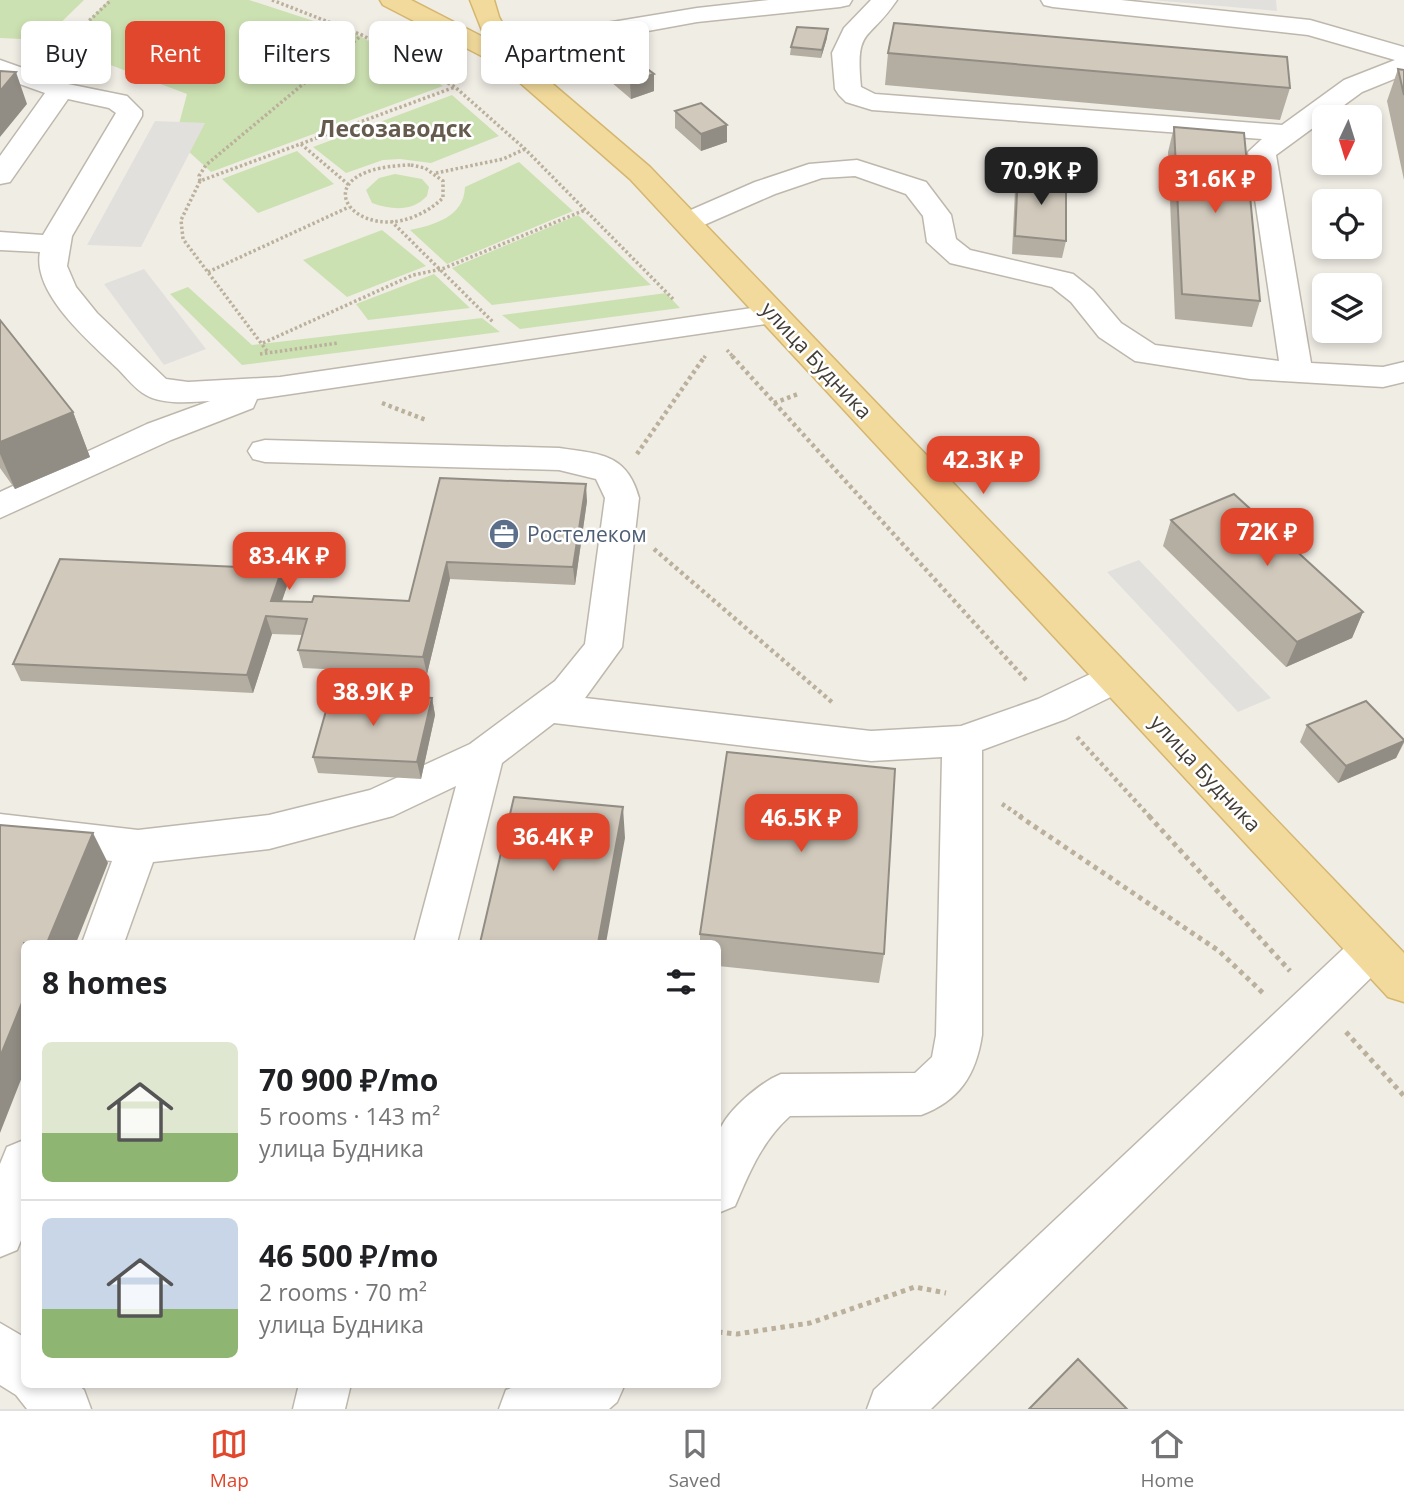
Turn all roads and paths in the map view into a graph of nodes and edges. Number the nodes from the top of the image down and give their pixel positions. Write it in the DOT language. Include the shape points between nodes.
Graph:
graph roads {
  1 [pos="111,0"];
  2 [pos="272,0"];
  3 [pos="392,0"];
  4 [pos="482,0"];
  5 [pos="840,0"];
  6 [pos="885,0"];
  7 [pos="1053,0"];
  8 [pos="1309,0"];
  9 [pos="765,8"];
  10 [pos="492,21"];
  11 [pos="649,23"];
  12 [pos="1310,28"];
  13 [pos="362,35"];
  14 [pos="481,46"];
  15 [pos="845,53"];
  16 [pos="1404,55"];
  17 [pos="1404,66"];
  18 [pos="14,73"];
  19 [pos="537,84"];
  20 [pos="455,87"];
  21 [pos="61,90"];
  22 [pos="1286,134"];
  23 [pos="300,144"];
  24 [pos="525,149"];
  25 [pos="436,173"];
  26 [pos="0,176"];
  27 [pos="200,181"];
  28 [pos="349,185"];
  29 [pos="349,207"];
  30 [pos="584,210"];
  31 [pos="391,221"];
  32 [pos="687,222"];
  33 [pos="0,241"];
  34 [pos="54,244"];
  35 [pos="442,269"];
  36 [pos="208,272"];
  37 [pos="773,314"];
  38 [pos="495,324"];
  39 [pos="709,331"];
  40 [pos="263,344"];
  41 [pos="267,352"];
  42 [pos="1296,371"];
  43 [pos="1404,372"];
  44 [pos="280,387"];
  45 [pos="265,451"];
  46 [pos="619,481"];
  47 [pos="0,506"];
  48 [pos="1116,678"];
  49 [pos="548,708"];
  50 [pos="1052,709"];
  51 [pos="962,741"];
  52 [pos="484,755"];
  53 [pos="0,831"];
  54 [pos="138,847"];
  55 [pos="104,940"];
  56 [pos="437,940"];
  57 [pos="1372,949"];
  58 [pos="1404,983"];
  59 [pos="1317,1000"];
  60 [pos="1404,1096"];
  61 [pos="21,1172"];
  62 [pos="721,1182"];
  63 [pos="0,1233"];
  64 [pos="1002,1305"];
  65 [pos="721,1332"];
  66 [pos="0,1349"];
  67 [pos="21,1369"];
  68 [pos="42,1388"];
  69 [pos="324,1388"];
  70 [pos="594,1388"];
  71 [pos="65,1409"];
  72 [pos="319,1409"];
  73 [pos="525,1409"];
  74 [pos="893,1409"];
  1 -- 18 [label="path"];
  2 -- 13 [label="path"];
  3 -- 14 [label="main road, улица Будника"];
  4 -- 10 [label="main road"];
  5 -- 9 [label="lane"];
  6 -- 15 [label="lane" via="853,33"];
  7 -- 12 [label="lane"];
  8 -- 12 [label="lane"];
  9 -- 11 [label="lane"];
  9 -- 15 [label="lane" via="823,19 834,26"];
  12 -- 16 [label="lane"];
  13 -- 20 [label="path"];
  13 -- 27 [label="path" via="206,166 198,176"];
  15 -- 22 [label="lane" via="848,89 872,102"];
  17 -- 22 [label="lane" via="1353,86"];
  18 -- 21 [label="lane"];
  19 -- 32 [label="main road, улица Будника" via="640,173"];
  20 -- 23 [label="path"];
  20 -- 24 [label="path"];
  21 -- 26 [label="lane"];
  21 -- 34 [label="lane" via="118,102 129,116"];
  22 -- 42 [label="lane" via="1262,152"];
  23 -- 27 [label="path"];
  23 -- 28 [label="path"];
  24 -- 25 [label="path" via="503,159"];
  24 -- 30 [label="path"];
  25 -- 28 [label="path" via="411,165 381,166"];
  25 -- 31 [label="path" via="446,189 436,206 425,214"];
  27 -- 36 [label="path" via="181,220 183,239"];
  28 -- 29 [label="path" via="344,198"];
  29 -- 31 [label="path" via="373,219"];
  29 -- 36 [label="path"];
  30 -- 35 [label="path"];
  30 -- 39 [label="path"];
  31 -- 35 [label="path"];
  32 -- 37 [label="main road, улица Будника"];
  32 -- 42 [label="lane" via="819,170 857,168 916,188 937,215 942,242 960,257 1062,279 1110,330 1146,354"];
  33 -- 34 [label="lane"];
  34 -- 44 [label="lane" via="52,266 62,289 157,388 188,392"];
  35 -- 38 [label="path"];
  35 -- 40 [label="path" via="413,275"];
  36 -- 40 [label="path"];
  37 -- 39 [label="lane"];
  37 -- 48 [label="main road, улица Будника"];
  39 -- 44 [label="lane"];
  39 -- 46 [label="path"];
  39 -- 50 [label="path"];
  40 -- 41 [label="path"];
  42 -- 43 [label="lane" via="1383,377"];
  44 -- 47 [label="lane" via="159,432"];
  45 -- 46 [label="lane" via="559,459 605,467"];
  46 -- 49 [label="lane" via="622,498 603,647 569,691"];
  48 -- 50 [label="lane"];
  48 -- 57 [label="main road, улица Будника"];
  49 -- 51 [label="lane" via="871,746"];
  49 -- 52 [label="lane"];
  50 -- 51 [label="lane"];
  50 -- 59 [label="path"];
  51 -- 62 [label="lane" via="955,1063 940,1083 921,1094 781,1095 762,1111 730,1156"];
  52 -- 54 [label="lane" via="379,804 269,832"];
  52 -- 56 [label="lane"];
  53 -- 54 [label="lane"];
  54 -- 55 [label="lane"];
  57 -- 58 [label="main road, улица Будника"];
  57 -- 59 [label="lane"];
  59 -- 60 [label="path"];
  59 -- 64 [label="lane"];
  61 -- 63 [label="lane"];
  64 -- 65 [label="path" via="915,1287 810,1323"];
  64 -- 74 [label="lane"];
  66 -- 67 [label="lane"];
  68 -- 71 [label="lane"];
  69 -- 72 [label="lane"];
  70 -- 73 [label="lane"];
}
